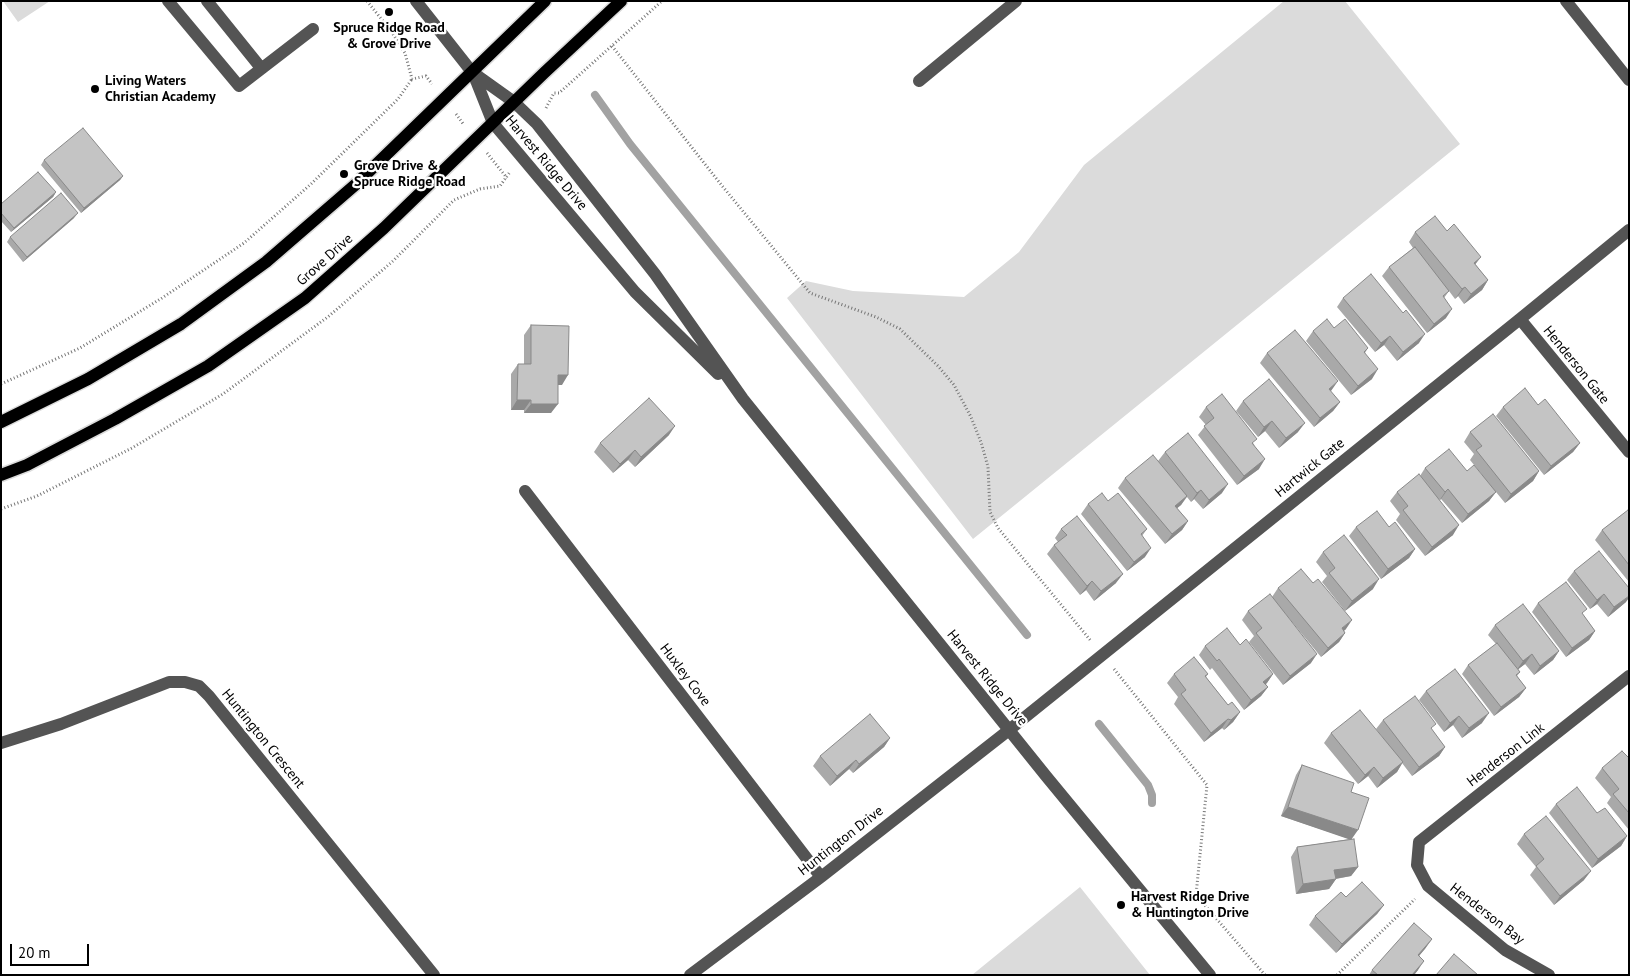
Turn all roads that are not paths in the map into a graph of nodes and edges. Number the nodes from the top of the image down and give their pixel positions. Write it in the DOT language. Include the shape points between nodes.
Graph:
graph roads {
  1 [pos="168,1"];
  2 [pos="207,1"];
  3 [pos="416,1"];
  4 [pos="545,1"];
  5 [pos="621,1"];
  6 [pos="1016,1"];
  7 [pos="1566,1"];
  8 [pos="313,29"];
  9 [pos="261,68"];
  10 [pos="472,72"];
  11 [pos="1629,80"];
  12 [pos="919,81"];
  13 [pos="514,102"];
  14 [pos="493,123"];
  15 [pos="1629,230"];
  16 [pos="1520,319"];
  17 [pos="743,399"];
  18 [pos="1,422"];
  19 [pos="1629,452"];
  20 [pos="1,475"];
  21 [pos="525,491"];
  22 [pos="1629,676"];
  23 [pos="1009,730"];
  24 [pos="1,743"];
  25 [pos="1417,865"];
  26 [pos="821,876"];
  27 [pos="434,975"];
  28 [pos="690,975"];
  29 [pos="1210,975"];
  30 [pos="1549,975"];
  1 -- 9 [label="street" via="239,86"];
  2 -- 9 [label="street"];
  3 -- 10 [label="street"];
  4 -- 10 [label="main road"];
  5 -- 13 [label="main road, Grove Drive"];
  6 -- 12 [label="street"];
  7 -- 11 [label="street"];
  8 -- 9 [label="street"];
  10 -- 13 [label="street, Harvest Ridge Drive"];
  10 -- 14 [label="street, Harvest Ridge Drive"];
  10 -- 18 [label="main road" via="355,185 266,262 181,324 88,379"];
  13 -- 14 [label="main road, Grove Drive"];
  13 -- 17 [label="street, Harvest Ridge Drive" via="537,124 655,274"];
  14 -- 17 [label="street, Harvest Ridge Drive" via="635,292"];
  14 -- 20 [label="main road, Grove Drive" via="306,298 208,366 28,465"];
  15 -- 16 [label="street, Hartwick Gate"];
  16 -- 19 [label="street, Henderson Gate"];
  16 -- 23 [label="street, Hartwick Gate"];
  17 -- 23 [label="street, Harvest Ridge Drive"];
  21 -- 26 [label="street, Huxley Cove"];
  22 -- 25 [label="street, Henderson Link" via="1419,842"];
  23 -- 26 [label="street, Huntington Drive"];
  23 -- 29 [label="street, Harvest Ridge Drive"];
  24 -- 27 [label="street, Huntington Crescent" via="61,724 168,682 198,686 210,696"];
  25 -- 30 [label="street, Henderson Bay" via="1428,886 1505,950"];
  26 -- 28 [label="street, Huntington Drive"];
}
